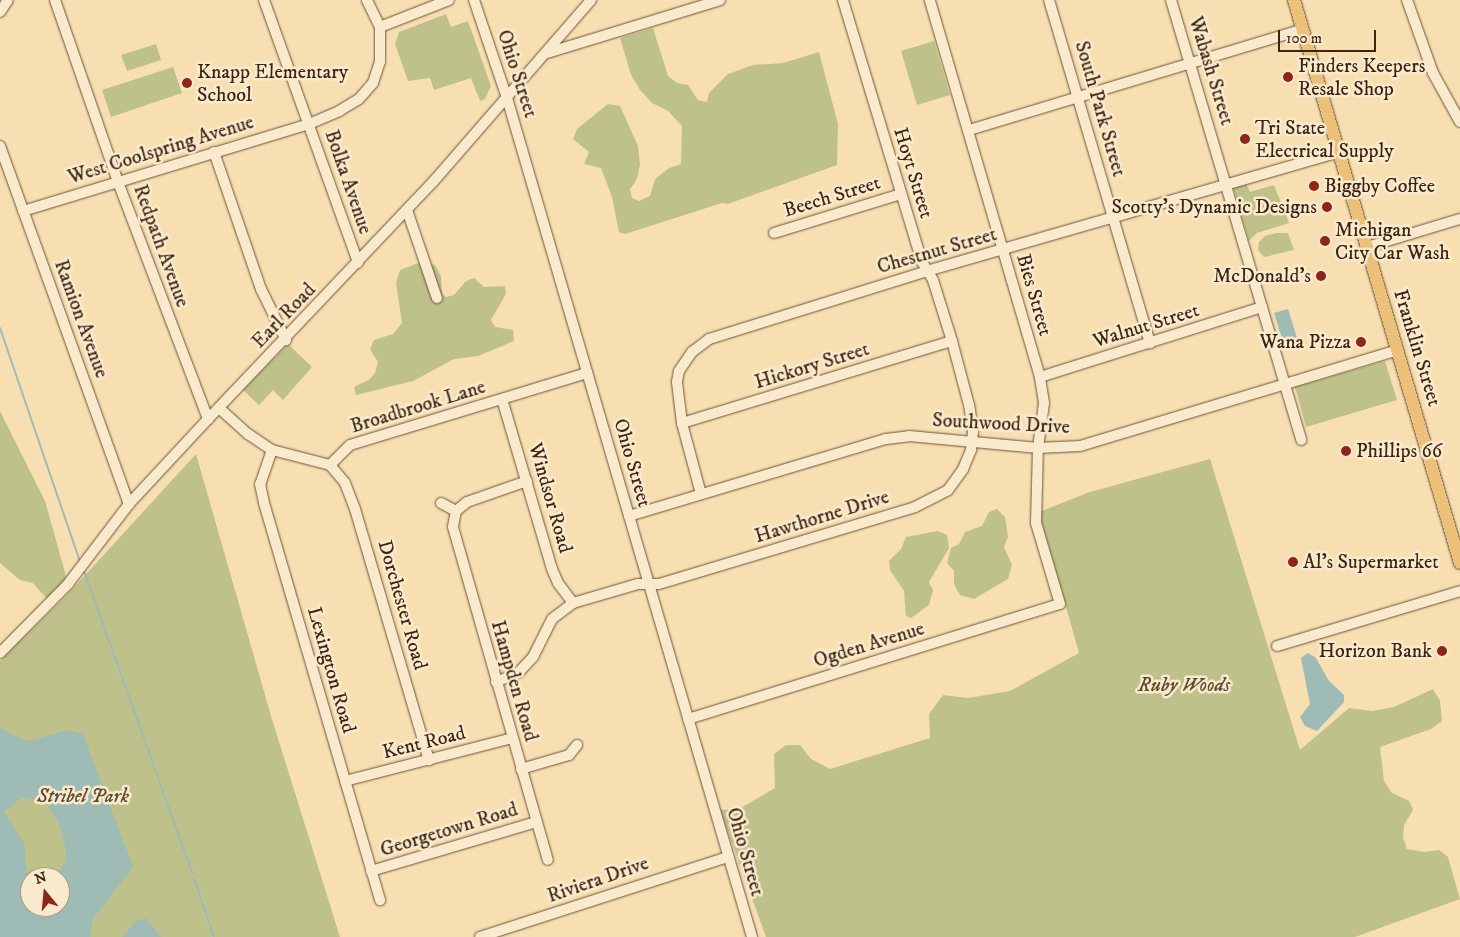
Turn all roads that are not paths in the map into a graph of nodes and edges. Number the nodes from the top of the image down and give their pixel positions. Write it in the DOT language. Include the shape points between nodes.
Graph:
graph roads {
  1 [pos="8,0"];
  2 [pos="55,0"];
  3 [pos="264,0"];
  4 [pos="367,0"];
  5 [pos="449,0"];
  6 [pos="474,0"];
  7 [pos="591,0"];
  8 [pos="720,0"];
  9 [pos="843,0"];
  10 [pos="930,0"];
  11 [pos="1049,0"];
  12 [pos="1171,0"];
  13 [pos="1294,0"];
  14 [pos="1408,0"];
  15 [pos="0,12"];
  16 [pos="380,27"];
  17 [pos="1303,29"];
  18 [pos="545,53"];
  19 [pos="1190,64"];
  20 [pos="1078,96"];
  21 [pos="507,98"];
  22 [pos="1460,122"];
  23 [pos="309,124"];
  24 [pos="969,130"];
  25 [pos="0,146"];
  26 [pos="214,152"];
  27 [pos="1339,152"];
  28 [pos="118,182"];
  29 [pos="1227,184"];
  30 [pos="901,194"];
  31 [pos="407,210"];
  32 [pos="23,211"];
  33 [pos="1113,219"];
  34 [pos="1460,219"];
  35 [pos="774,233"];
  36 [pos="1367,247"];
  37 [pos="1002,250"];
  38 [pos="358,263"];
  39 [pos="927,271"];
  40 [pos="437,298"];
  41 [pos="1262,307"];
  42 [pos="286,340"];
  43 [pos="952,341"];
  44 [pos="1150,344"];
  45 [pos="1398,350"];
  46 [pos="587,373"];
  47 [pos="1040,377"];
  48 [pos="1286,384"];
  49 [pos="502,399"];
  50 [pos="219,408"];
  51 [pos="208,418"];
  52 [pos="682,423"];
  53 [pos="1301,440"];
  54 [pos="972,442"];
  55 [pos="1038,448"];
  56 [pos="272,450"];
  57 [pos="330,465"];
  58 [pos="527,481"];
  59 [pos="701,494"];
  60 [pos="441,503"];
  61 [pos="129,504"];
  62 [pos="456,511"];
  63 [pos="629,516"];
  64 [pos="1460,563"];
  65 [pos="650,584"];
  66 [pos="1460,592"];
  67 [pos="573,604"];
  68 [pos="1060,604"];
  69 [pos="1277,646"];
  70 [pos="0,653"];
  71 [pos="496,682"];
  72 [pos="688,720"];
  73 [pos="512,738"];
  74 [pos="577,745"];
  75 [pos="429,760"];
  76 [pos="521,769"];
  77 [pos="345,781"];
  78 [pos="536,822"];
  79 [pos="728,857"];
  80 [pos="548,860"];
  81 [pos="371,871"];
  82 [pos="380,900"];
  83 [pos="480,937"];
  84 [pos="752,937"];
  1 -- 15 [label="street"];
  2 -- 28 [label="street, Redpath Avenue"];
  3 -- 23 [label="street, Bolka Avenue"];
  4 -- 16 [label="street"];
  5 -- 16 [label="street"];
  6 -- 21 [label="street, Ohio Street"];
  7 -- 18 [label="street, Earl Road"];
  8 -- 18 [label="street"];
  9 -- 30 [label="street, Hoyt Street"];
  10 -- 24 [label="street, Bies Street"];
  11 -- 20 [label="street, South Park Street"];
  12 -- 19 [label="street, Wabash Street"];
  13 -- 17 [label="main road, Franklin Street"];
  14 -- 22 [label="street" via="1433,73"];
  16 -- 23 [label="street, West Coolspring Avenue" via="380,62 373,83 359,99"];
  17 -- 19 [label="street"];
  17 -- 27 [label="main road, Franklin Street"];
  18 -- 21 [label="street, Earl Road"];
  19 -- 20 [label="street"];
  19 -- 29 [label="street, Wabash Street"];
  20 -- 24 [label="street"];
  20 -- 33 [label="street, South Park Street"];
  21 -- 31 [label="street, Earl Road"];
  21 -- 46 [label="street, Ohio Street"];
  23 -- 26 [label="street, West Coolspring Avenue"];
  23 -- 38 [label="street, Bolka Avenue"];
  24 -- 37 [label="street, Bies Street"];
  25 -- 32 [label="street, Ramion Avenue"];
  26 -- 28 [label="street, West Coolspring Avenue"];
  26 -- 42 [label="street" via="262,289"];
  27 -- 29 [label="street, Chestnut Street"];
  27 -- 36 [label="main road, Franklin Street"];
  28 -- 32 [label="street, West Coolspring Avenue"];
  28 -- 51 [label="street, Redpath Avenue"];
  29 -- 33 [label="street, Chestnut Street"];
  29 -- 41 [label="street, Wabash Street"];
  30 -- 35 [label="street, Beech Street"];
  30 -- 39 [label="street, Hoyt Street"];
  31 -- 38 [label="street, Earl Road"];
  31 -- 40 [label="street"];
  32 -- 61 [label="street, Ramion Avenue"];
  33 -- 37 [label="street, Chestnut Street"];
  33 -- 44 [label="street, South Park Street"];
  34 -- 36 [label="street"];
  36 -- 45 [label="main road, Franklin Street"];
  37 -- 39 [label="street, Chestnut Street"];
  37 -- 47 [label="street, Bies Street"];
  38 -- 42 [label="street, Earl Road"];
  39 -- 43 [label="street, Hoyt Street"];
  39 -- 52 [label="street, Chestnut Street" via="709,339 692,352 679,371 676,396"];
  41 -- 44 [label="street, Walnut Street"];
  41 -- 48 [label="street, Wabash Street"];
  42 -- 50 [label="street, Earl Road"];
  43 -- 52 [label="street, Hickory Street"];
  43 -- 54 [label="street, Hoyt Street" via="973,424"];
  44 -- 47 [label="street, Walnut Street"];
  45 -- 48 [label="street, Southwood Drive"];
  45 -- 64 [label="main road, Franklin Street"];
  46 -- 49 [label="street, Broadbrook Lane"];
  46 -- 63 [label="street, Ohio Street"];
  47 -- 55 [label="street, Bies Street" via="1044,403"];
  48 -- 53 [label="street, Wabash Street"];
  48 -- 55 [label="street, Southwood Drive" via="1080,446"];
  49 -- 57 [label="street, Broadbrook Lane" via="350,445"];
  49 -- 58 [label="street, Windsor Road"];
  50 -- 51 [label="street, Earl Road"];
  50 -- 56 [label="street"];
  51 -- 61 [label="street, Earl Road"];
  52 -- 59 [label="street, Chestnut Street"];
  54 -- 55 [label="street, Southwood Drive"];
  54 -- 59 [label="street, Southwood Drive" via="909,436 886,439"];
  54 -- 65 [label="street, Hawthorne Drive" via="963,469 948,490 932,500"];
  55 -- 68 [label="street, Bies Street" via="1036,523"];
  56 -- 57 [label="street"];
  56 -- 77 [label="street, Lexington Road" via="260,484 264,503"];
  57 -- 75 [label="street, Dorchester Road" via="345,483 355,509"];
  58 -- 62 [label="street" via="479,496"];
  58 -- 67 [label="street, Windsor Road" via="552,569 558,584"];
  59 -- 63 [label="street, Southwood Drive"];
  60 -- 62 [label="street"];
  61 -- 70 [label="street, Earl Road" via="68,584"];
  62 -- 71 [label="street, Hampden Road" via="453,535"];
  63 -- 65 [label="street, Ohio Street"];
  65 -- 67 [label="street, Hawthorne Drive" via="638,584"];
  65 -- 72 [label="street, Ohio Street"];
  66 -- 69 [label="street"];
  67 -- 71 [label="street, Hawthorne Drive" via="552,619 532,657 519,672"];
  68 -- 72 [label="street, Ogden Avenue"];
  71 -- 73 [label="street, Hampden Road"];
  72 -- 79 [label="street, Ohio Street"];
  73 -- 75 [label="street, Kent Road"];
  73 -- 76 [label="street, Hampden Road"];
  74 -- 76 [label="street" via="569,755"];
  75 -- 77 [label="street, Kent Road"];
  76 -- 78 [label="street, Hampden Road"];
  77 -- 81 [label="street, Lexington Road"];
  78 -- 80 [label="street, Hampden Road"];
  78 -- 81 [label="street, Georgetown Road"];
  79 -- 83 [label="street, Riviera Drive"];
  79 -- 84 [label="street, Ohio Street"];
  81 -- 82 [label="street, Lexington Road"];
}
